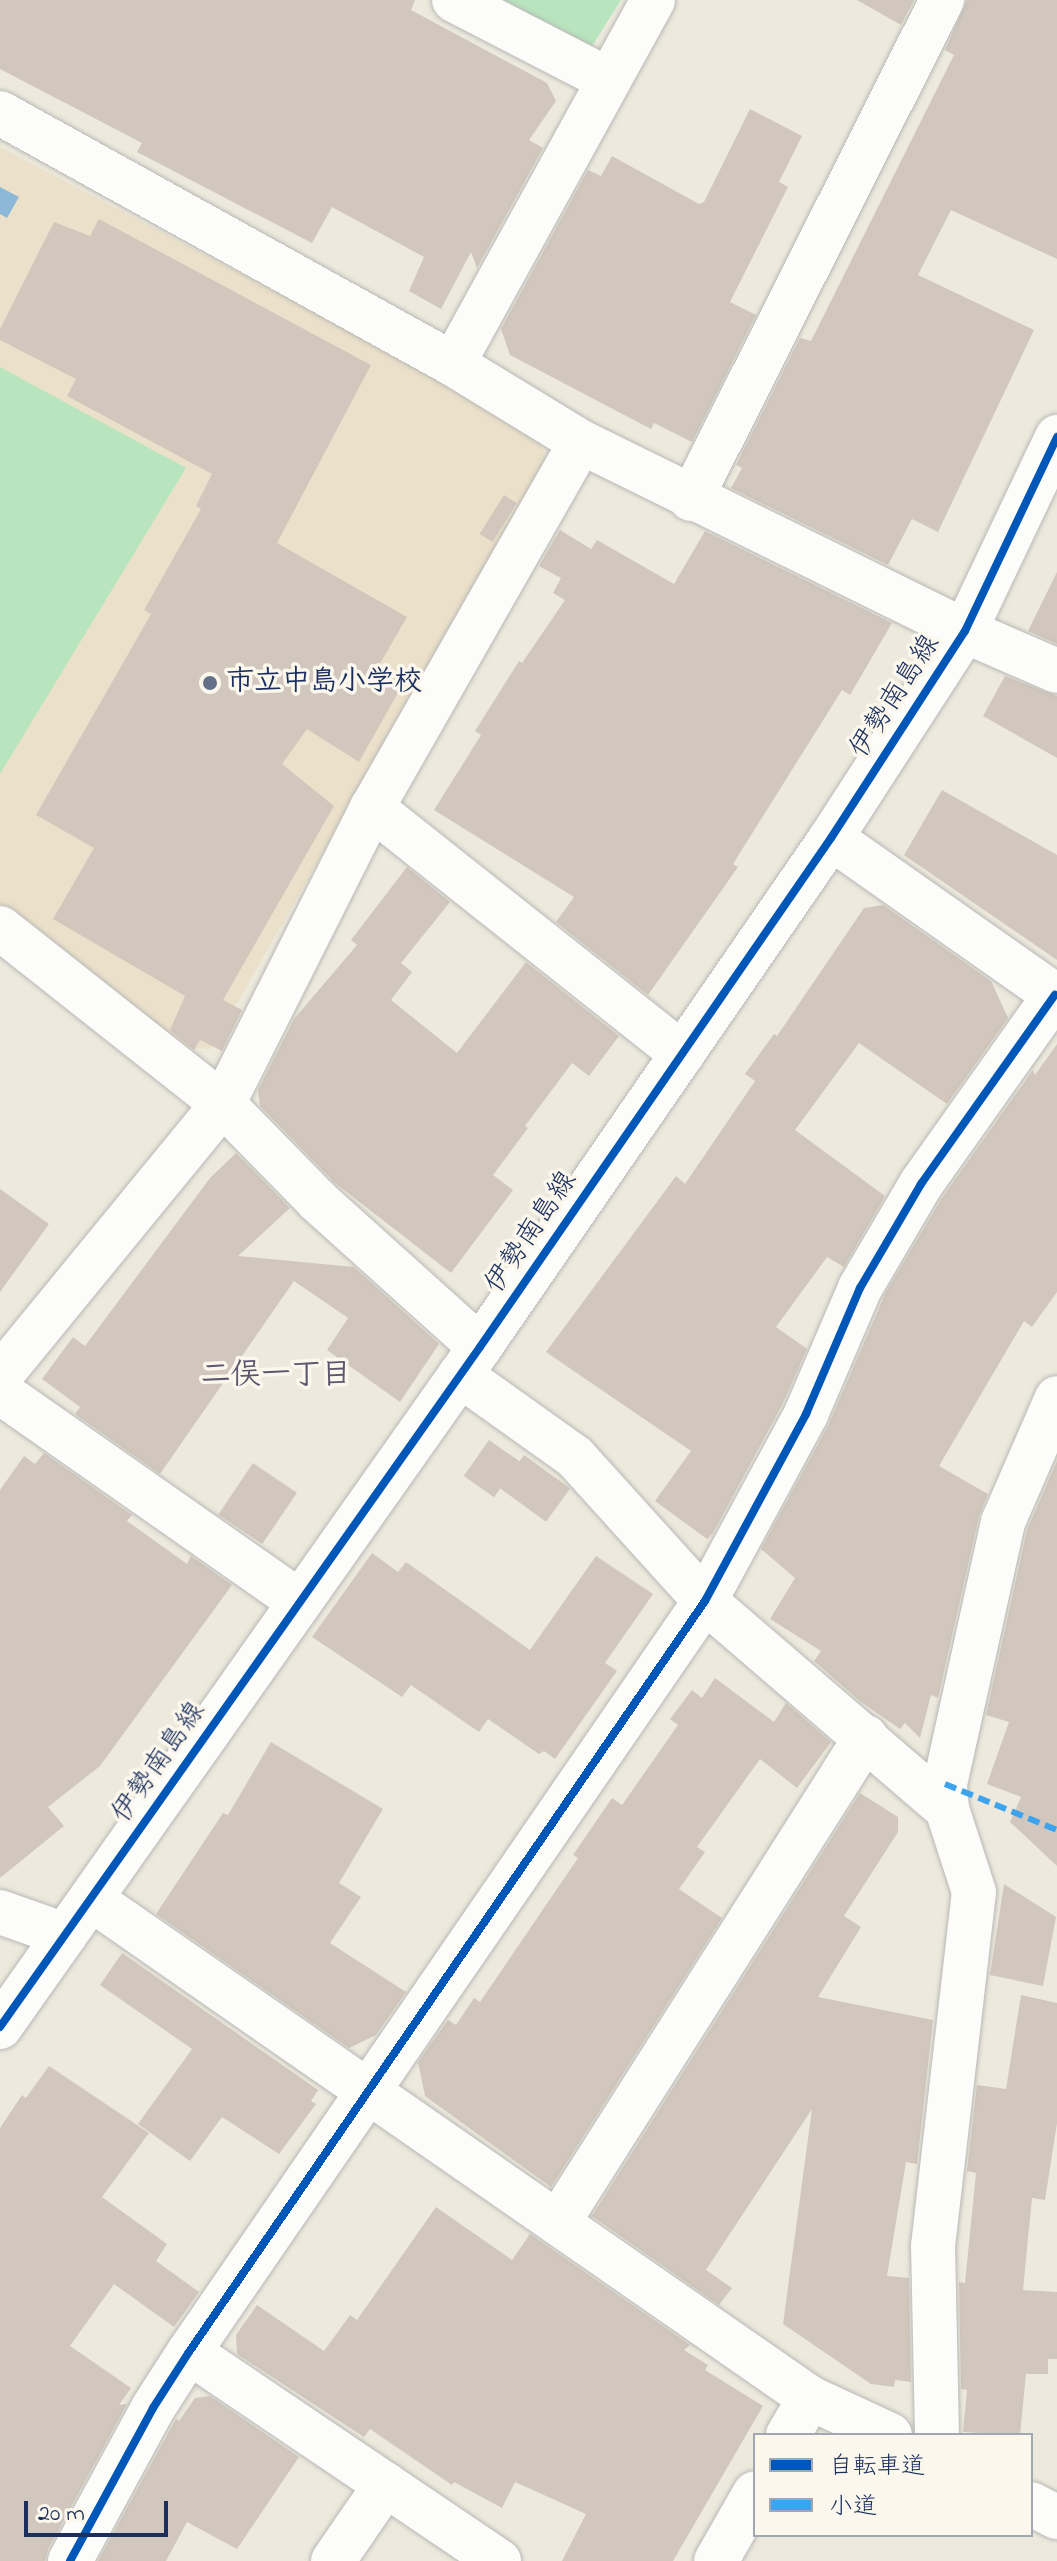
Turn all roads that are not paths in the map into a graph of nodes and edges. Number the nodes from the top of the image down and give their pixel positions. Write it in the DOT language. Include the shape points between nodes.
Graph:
graph roads {
  1 [pos="454,0"];
  2 [pos="653,0"];
  3 [pos="942,0"];
  4 [pos="609,80"];
  5 [pos="0,113"];
  6 [pos="453,364"];
  7 [pos="1057,437"];
  8 [pos="581,442"];
  9 [pos="691,499"];
  10 [pos="965,631"];
  11 [pos="1057,671"];
  12 [pos="372,808"];
  13 [pos="831,838"];
  14 [pos="0,928"];
  15 [pos="1056,996"];
  16 [pos="682,1054"];
  17 [pos="223,1104"];
  18 [pos="470,1361"];
  19 [pos="0,1376"];
  20 [pos="0,1392"];
  21 [pos="1057,1398"];
  22 [pos="705,1601"];
  23 [pos="300,1602"];
  24 [pos="866,1737"];
  25 [pos="947,1809"];
  26 [pos="91,1899"];
  27 [pos="0,1912"];
  28 [pos="65,1935"];
  29 [pos="0,2027"];
  30 [pos="370,2092"];
  31 [pos="559,2221"];
  32 [pos="189,2352"];
  33 [pos="799,2417"];
  34 [pos="880,2433"];
  35 [pos="937,2433"];
  36 [pos="386,2484"];
  37 [pos="753,2496"];
  38 [pos="1033,2505"];
  39 [pos="1057,2517"];
  40 [pos="70,2561"];
  41 [pos="333,2561"];
  42 [pos="499,2561"];
  43 [pos="716,2561"];
  1 -- 4 [label="street"];
  2 -- 4 [label="street"];
  3 -- 9 [label="street"];
  4 -- 6 [label="street"];
  5 -- 6 [label="street"];
  6 -- 8 [label="street"];
  7 -- 10 [label="street, 伊勢南島線"];
  8 -- 9 [label="street"];
  8 -- 12 [label="street"];
  9 -- 10 [label="street"];
  10 -- 11 [label="street"];
  10 -- 13 [label="street, 伊勢南島線"];
  12 -- 16 [label="street"];
  12 -- 17 [label="street"];
  13 -- 15 [label="street"];
  13 -- 16 [label="street, 伊勢南島線"];
  14 -- 17 [label="street"];
  15 -- 22 [label="street" via="921,1184 860,1288 806,1414"];
  16 -- 18 [label="street, 伊勢南島線"];
  17 -- 18 [label="street"];
  17 -- 19 [label="street"];
  18 -- 22 [label="street" via="575,1457"];
  18 -- 23 [label="street, 伊勢南島線"];
  20 -- 23 [label="street"];
  21 -- 25 [label="street" via="1003,1522 945,1784"];
  22 -- 24 [label="street"];
  22 -- 30 [label="street"];
  23 -- 26 [label="street, 伊勢南島線"];
  24 -- 25 [label="street"];
  24 -- 31 [label="street"];
  25 -- 35 [label="street" via="974,1892 933,2246"];
  26 -- 28 [label="street, 伊勢南島線"];
  26 -- 30 [label="street"];
  27 -- 28 [label="street"];
  28 -- 29 [label="street, 伊勢南島線"];
  30 -- 31 [label="street"];
  30 -- 32 [label="street"];
  31 -- 33 [label="street"];
  32 -- 36 [label="street"];
  32 -- 40 [label="street"];
  33 -- 34 [label="street"];
  36 -- 41 [label="street"];
  36 -- 42 [label="street"];
  37 -- 43 [label="street"];
  38 -- 39 [label="street"];
}
